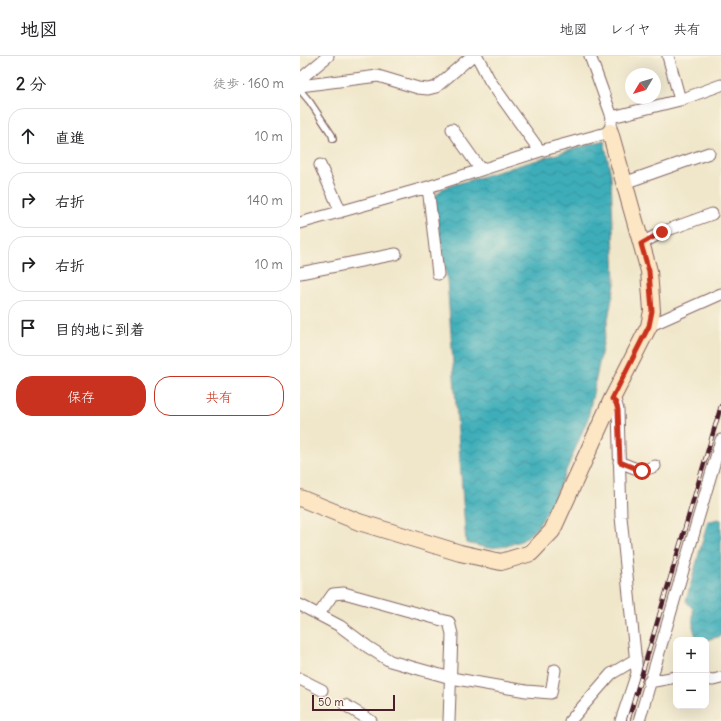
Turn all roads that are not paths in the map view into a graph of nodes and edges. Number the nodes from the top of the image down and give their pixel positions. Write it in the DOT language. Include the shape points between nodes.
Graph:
graph roads {
  1 [pos="328,56"];
  2 [pos="472,56"];
  3 [pos="477,56"];
  4 [pos="590,56"];
  5 [pos="668,56"];
  6 [pos="301,79"];
  7 [pos="721,85"];
  8 [pos="300,90"];
  9 [pos="680,100"];
  10 [pos="611,124"];
  11 [pos="452,129"];
  12 [pos="333,139"];
  13 [pos="540,150"];
  14 [pos="708,153"];
  15 [pos="320,165"];
  16 [pos="481,170"];
  17 [pos="624,183"];
  18 [pos="428,187"];
  19 [pos="341,212"];
  20 [pos="712,214"];
  21 [pos="300,223"];
  22 [pos="641,244"];
  23 [pos="396,254"];
  24 [pos="300,272"];
  25 [pos="438,274"];
  26 [pos="721,294"];
  27 [pos="649,326"];
  28 [pos="612,399"];
  29 [pos="721,440"];
  30 [pos="620,462"];
  31 [pos="656,466"];
  32 [pos="300,498"];
  33 [pos="300,605"];
  34 [pos="319,614"];
  35 [pos="379,641"];
  36 [pos="376,652"];
  37 [pos="636,659"];
  38 [pos="555,670"];
  39 [pos="451,678"];
  40 [pos="673,678"];
  41 [pos="721,678"];
  42 [pos="300,679"];
  43 [pos="709,679"];
  44 [pos="649,682"];
  45 [pos="322,690"];
  46 [pos="345,706"];
  47 [pos="371,721"];
  48 [pos="449,721"];
  49 [pos="570,721"];
  50 [pos="621,721"];
  51 [pos="638,721"];
  1 -- 6 [label="street"];
  2 -- 6 [label="street" via="436,87 428,89 378,76"];
  3 -- 13 [label="street" via="490,81"];
  4 -- 10 [label="street"];
  5 -- 9 [label="street"];
  7 -- 9 [label="street"];
  8 -- 12 [label="lane"];
  9 -- 10 [label="street"];
  10 -- 13 [label="street"];
  10 -- 17 [label="street"];
  11 -- 16 [label="street"];
  13 -- 16 [label="street"];
  14 -- 17 [label="street"];
  15 -- 19 [label="street" via="321,179"];
  16 -- 18 [label="street"];
  17 -- 22 [label="street"];
  18 -- 19 [label="street"];
  18 -- 25 [label="street"];
  19 -- 21 [label="street"];
  20 -- 22 [label="street" via="662,232"];
  22 -- 27 [label="street" via="649,271 652,311"];
  23 -- 24 [label="street"];
  26 -- 27 [label="street"];
  27 -- 28 [label="street"];
  28 -- 30 [label="street" via="618,410"];
  28 -- 32 [label="street" via="552,531 531,553 501,562 460,553 359,522"];
  29 -- 44 [label="street"];
  30 -- 31 [label="street" via="642,471"];
  30 -- 37 [label="street" via="621,517"];
  33 -- 34 [label="street"];
  34 -- 36 [label="street"];
  34 -- 39 [label="street" via="333,594 344,593 449,622 452,634"];
  35 -- 36 [label="street"];
  36 -- 39 [label="street" via="390,661"];
  37 -- 49 [label="street" via="611,674"];
  37 -- 50 [label="street" via="637,673"];
  38 -- 39 [label="street" via="551,693"];
  39 -- 48 [label="street"];
  40 -- 44 [label="street"];
  41 -- 43 [label="street"];
  42 -- 45 [label="street"];
  44 -- 51 [label="street"];
  46 -- 47 [label="street"];
}
